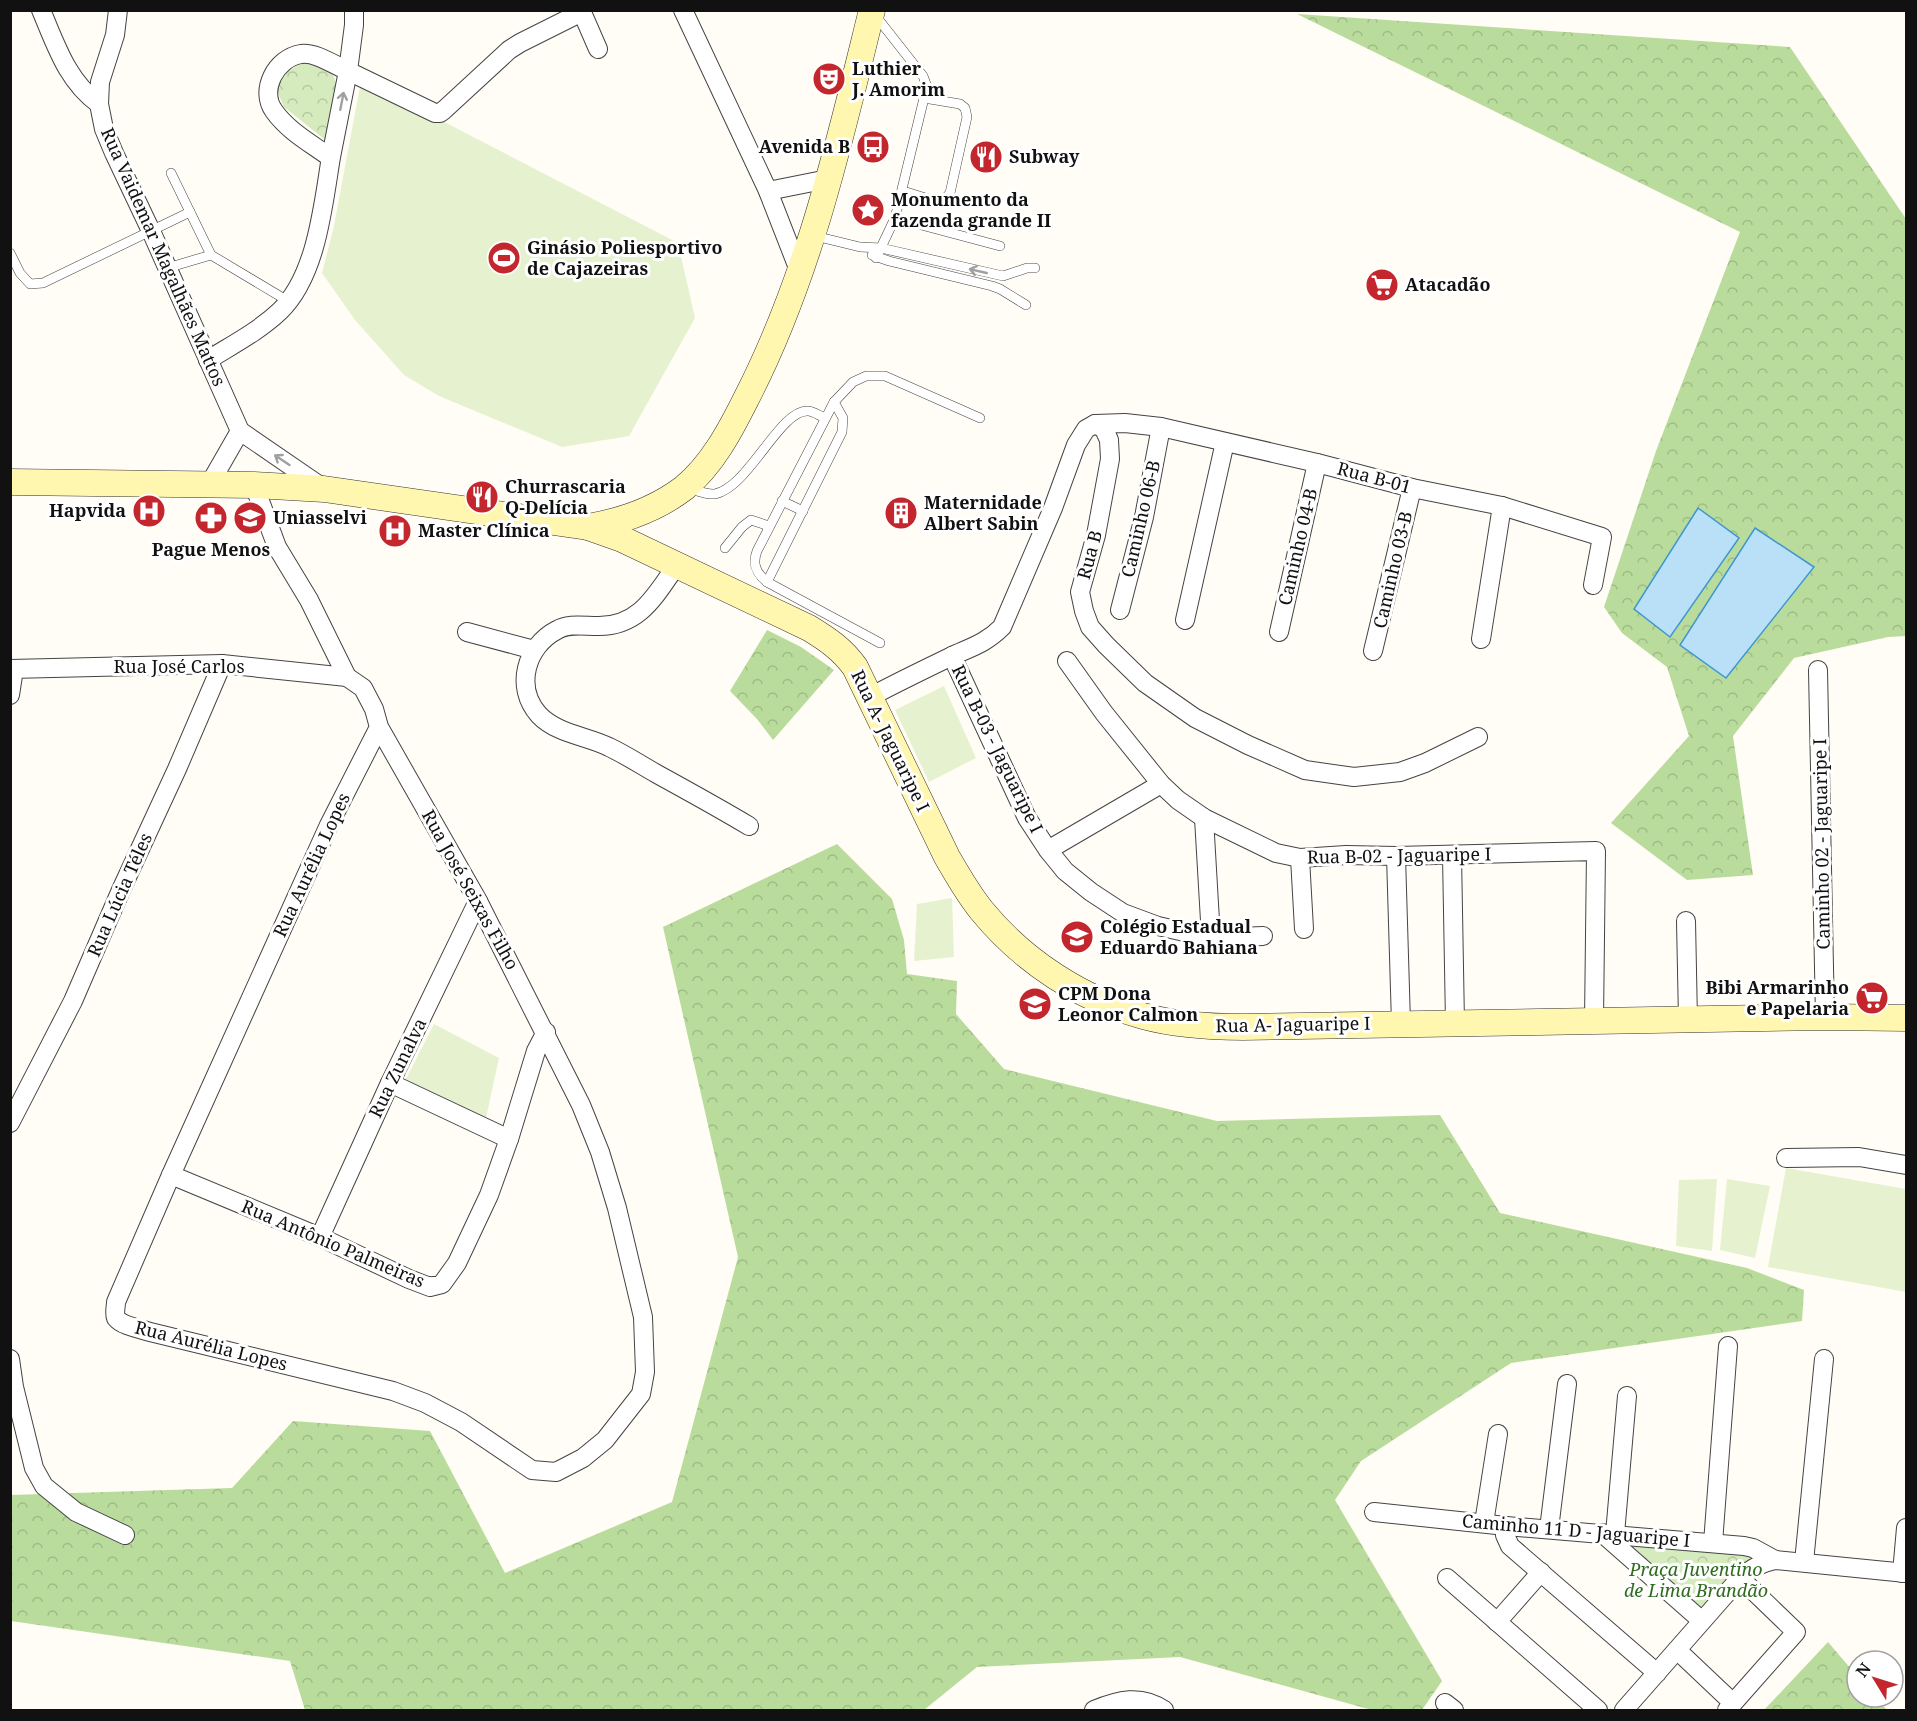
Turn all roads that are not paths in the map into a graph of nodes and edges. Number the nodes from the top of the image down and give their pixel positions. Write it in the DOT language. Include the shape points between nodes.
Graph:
graph roads {
  1 [pos="41,10"];
  2 [pos="118,10"];
  3 [pos="354,10"];
  4 [pos="683,10"];
  5 [pos="582,11"];
  6 [pos="872,11"];
  7 [pos="598,49"];
  8 [pos="348,71"];
  9 [pos="924,98"];
  10 [pos="99,104"];
  11 [pos="331,158"];
  12 [pos="171,173"];
  13 [pos="830,187"];
  14 [pos="903,190"];
  15 [pos="768,191"];
  16 [pos="190,212"];
  17 [pos="895,218"];
  18 [pos="151,231"];
  19 [pos="812,235"];
  20 [pos="1000,246"];
  21 [pos="860,247"];
  22 [pos="881,248"];
  23 [pos="10,253"];
  24 [pos="211,255"];
  25 [pos="876,258"];
  26 [pos="167,268"];
  27 [pos="1035,268"];
  28 [pos="800,273"];
  29 [pos="288,301"];
  30 [pos="1026,305"];
  31 [pos="208,360"];
  32 [pos="834,402"];
  33 [pos="825,418"];
  34 [pos="980,418"];
  35 [pos="1095,424"];
  36 [pos="1161,427"];
  37 [pos="240,432"];
  38 [pos="1226,442"];
  39 [pos="1317,463"];
  40 [pos="10,482"];
  41 [pos="209,485"];
  42 [pos="254,485"];
  43 [pos="685,487"];
  44 [pos="1412,488"];
  45 [pos="324,489"];
  46 [pos="782,501"];
  47 [pos="1503,506"];
  48 [pos="803,511"];
  49 [pos="769,526"];
  50 [pos="588,527"];
  51 [pos="725,548"];
  52 [pos="676,566"];
  53 [pos="766,582"];
  54 [pos="1593,585"];
  55 [pos="1120,610"];
  56 [pos="1185,620"];
  57 [pos="467,632"];
  58 [pos="1279,632"];
  59 [pos="1481,639"];
  60 [pos="880,643"];
  61 [pos="534,650"];
  62 [pos="1373,651"];
  63 [pos="952,656"];
  64 [pos="1066,661"];
  65 [pos="222,664"];
  66 [pos="12,669"];
  67 [pos="1818,670"];
  68 [pos="347,677"];
  69 [pos="10,695"];
  70 [pos="870,696"];
  71 [pos="378,727"];
  72 [pos="1478,737"];
  73 [pos="1161,784"];
  74 [pos="1204,818"];
  75 [pos="749,826"];
  76 [pos="1048,850"];
  77 [pos="1452,855"];
  78 [pos="1396,856"];
  79 [pos="1300,858"];
  80 [pos="478,901"];
  81 [pos="1686,921"];
  82 [pos="1304,929"];
  83 [pos="1263,936"];
  84 [pos="1211,938"];
  85 [pos="1825,1017"];
  86 [pos="1906,1018"];
  87 [pos="1688,1020"];
  88 [pos="1593,1021"];
  89 [pos="1401,1023"];
  90 [pos="1455,1023"];
  91 [pos="546,1032"];
  92 [pos="390,1083"];
  93 [pos="10,1123"];
  94 [pos="509,1139"];
  95 [pos="1786,1158"];
  96 [pos="1906,1164"];
  97 [pos="171,1175"];
  98 [pos="320,1237"];
  99 [pos="643,1317"];
  100 [pos="1728,1346"];
  101 [pos="10,1359"];
  102 [pos="1824,1359"];
  103 [pos="1567,1384"];
  104 [pos="1628,1396"];
  105 [pos="1498,1434"];
  106 [pos="1374,1512"];
  107 [pos="1484,1523"];
  108 [pos="1506,1526"];
  109 [pos="1906,1528"];
  110 [pos="1549,1529"];
  111 [pos="1609,1534"];
  112 [pos="125,1535"];
  113 [pos="1713,1544"];
  114 [pos="1775,1560"];
  115 [pos="1804,1562"];
  116 [pos="1541,1572"];
  117 [pos="1904,1573"];
  118 [pos="1447,1578"];
  119 [pos="1740,1578"];
  120 [pos="1497,1622"];
  121 [pos="1702,1622"];
  122 [pos="1677,1650"];
  123 [pos="1657,1673"];
  124 [pos="1730,1707"];
  125 [pos="1094,1710"];
  126 [pos="1164,1710"];
  127 [pos="1598,1710"];
  128 [pos="1624,1710"];
  1 -- 10 [label="street" via="70,75"];
  2 -- 10 [label="street, Rua Vaidemar Magalhães Mattos" via="115,35 100,82"];
  3 -- 8 [label="street"];
  4 -- 15 [label="street"];
  5 -- 7 [label="street"];
  5 -- 8 [label="street" via="509,50 440,113"];
  6 -- 9 [label="lane" via="923,76"];
  6 -- 13 [label="main road" via="856,97"];
  11 -- 8 [label="street, one-way"];
  8 -- 11 [label="street" via="312,54 300,54 278,67 270,79 268,94 273,110"];
  9 -- 14 [label="lane"];
  9 -- 14 [label="lane" via="965,108 967,117 950,193 943,201 935,201"];
  10 -- 18 [label="street, Rua Vaidemar Magalhães Mattos" via="104,129"];
  11 -- 29 [label="street" via="312,251 300,283"];
  12 -- 16 [label="lane"];
  13 -- 15 [label="street"];
  13 -- 19 [label="main road"];
  14 -- 17 [label="lane"];
  15 -- 28 [label="street"];
  16 -- 18 [label="lane"];
  16 -- 24 [label="lane"];
  17 -- 20 [label="lane"];
  17 -- 22 [label="lane"];
  18 -- 23 [label="lane" via="43,283 30,284"];
  18 -- 26 [label="street, Rua Vaidemar Magalhães Mattos"];
  19 -- 21 [label="lane"];
  19 -- 28 [label="main road"];
  21 -- 22 [label="lane"];
  21 -- 25 [label="lane"];
  22 -- 25 [label="lane"];
  27 -- 22 [label="lane, one-way" via="1003,276"];
  24 -- 26 [label="lane"];
  24 -- 29 [label="lane"];
  25 -- 30 [label="lane" via="992,286"];
  26 -- 31 [label="street, Rua Vaidemar Magalhães Mattos"];
  28 -- 43 [label="main road" via="771,350 735,422"];
  29 -- 31 [label="street" via="266,323"];
  31 -- 37 [label="street, Rua Vaidemar Magalhães Mattos"];
  32 -- 33 [label="lane"];
  32 -- 34 [label="lane" via="853,382 866,376 885,376"];
  32 -- 48 [label="lane" via="843,418 842,432"];
  33 -- 43 [label="lane" via="808,411 798,413 726,490 712,494"];
  33 -- 46 [label="lane"];
  35 -- 36 [label="street, Rua B-01"];
  35 -- 63 [label="street" via="1086,429 1076,445 1002,627 978,646"];
  35 -- 72 [label="street, Rua B" via="1104,429 1109,440 1110,459 1096,535 1080,592 1090,627 1145,683 1195,718 1305,770 1354,777 1400,772"];
  36 -- 38 [label="street, Rua B-01"];
  36 -- 55 [label="street, Caminho 06-B" via="1144,517"];
  37 -- 41 [label="street"];
  45 -- 37 [label="street, one-way"];
  38 -- 39 [label="street, Rua B-01"];
  38 -- 56 [label="street"];
  39 -- 44 [label="street, Rua B-01"];
  39 -- 58 [label="street, Caminho 04-B"];
  40 -- 41 [label="main road"];
  41 -- 42 [label="main road"];
  42 -- 45 [label="main road"];
  42 -- 68 [label="street, Rua José Seixas Filho" via="278,547"];
  43 -- 50 [label="main road" via="637,515"];
  44 -- 47 [label="street, Rua B-01"];
  44 -- 62 [label="street, Caminho 03-B"];
  45 -- 50 [label="main road"];
  46 -- 48 [label="lane"];
  46 -- 49 [label="lane"];
  47 -- 54 [label="street, Rua B-01" via="1602,537"];
  47 -- 59 [label="street"];
  48 -- 53 [label="lane"];
  49 -- 51 [label="lane" via="751,520"];
  49 -- 53 [label="lane" via="754,558 756,571"];
  50 -- 52 [label="main road, Rua A- Jaguaripe I"];
  52 -- 61 [label="street" via="641,613 626,622 559,628"];
  52 -- 70 [label="main road, Rua A- Jaguaripe I" via="830,640 855,667"];
  53 -- 60 [label="lane"];
  57 -- 61 [label="street"];
  61 -- 75 [label="street" via="526,690 541,717 609,747"];
  63 -- 70 [label="street"];
  63 -- 76 [label="street, Rua B-03 - Jaguaripe I" via="1027,818"];
  64 -- 73 [label="street, Rua B-02 - Jaguaripe I"];
  65 -- 66 [label="street, Rua José Carlos"];
  65 -- 68 [label="street, Rua José Carlos"];
  65 -- 93 [label="street, Rua Lúcia Téles" via="73,1001"];
  66 -- 69 [label="street"];
  67 -- 85 [label="street, Caminho 02 - Jaguaripe I"];
  68 -- 71 [label="street, Rua José Seixas Filho" via="363,688"];
  70 -- 89 [label="main road, Rua A- Jaguaripe I" via="963,885 1000,931 1047,971 1077,990 1143,1016 1210,1027"];
  71 -- 80 [label="street, Rua José Seixas Filho"];
  71 -- 97 [label="street, Rua Aurélia Lopes" via="329,825"];
  73 -- 74 [label="street, Rua B-02 - Jaguaripe I"];
  73 -- 76 [label="street"];
  74 -- 79 [label="street, Rua B-02 - Jaguaripe I" via="1276,853"];
  74 -- 84 [label="street"];
  76 -- 84 [label="street, Rua B-03 - Jaguaripe I" via="1065,871 1123,913"];
  77 -- 78 [label="street, Rua B-02 - Jaguaripe I"];
  77 -- 88 [label="street, Rua B-02 - Jaguaripe I" via="1596,851"];
  77 -- 90 [label="street"];
  78 -- 79 [label="street, Rua B-02 - Jaguaripe I"];
  78 -- 89 [label="street"];
  79 -- 82 [label="street"];
  80 -- 91 [label="street, Rua José Seixas Filho"];
  80 -- 92 [label="street, Rua Zunalva"];
  81 -- 87 [label="street"];
  83 -- 84 [label="street, Rua B-03 - Jaguaripe I"];
  85 -- 86 [label="main road, Rua A- Jaguaripe I"];
  85 -- 87 [label="main road, Rua A- Jaguaripe I"];
  87 -- 88 [label="main road, Rua A- Jaguaripe I"];
  88 -- 90 [label="main road, Rua A- Jaguaripe I"];
  89 -- 90 [label="main road, Rua A- Jaguaripe I"];
  91 -- 94 [label="street, Rua Antônio Palmeiras" via="527,1075"];
  91 -- 99 [label="street, Rua José Seixas Filho" via="600,1152"];
  92 -- 94 [label="street"];
  92 -- 98 [label="street, Rua Zunalva"];
  94 -- 98 [label="street, Rua Antônio Palmeiras" via="489,1195 451,1275 442,1284 430,1287 409,1279"];
  95 -- 96 [label="street" via="1859,1157"];
  97 -- 98 [label="street, Rua Antônio Palmeiras"];
  97 -- 99 [label="street, Rua Aurélia Lopes" via="116,1302 118,1319 150,1332 393,1391 461,1422 532,1470 556,1472 583,1458 605,1440 635,1403 645,1372"];
  100 -- 113 [label="street"];
  101 -- 112 [label="street" via="34,1468 44,1486 76,1512"];
  102 -- 115 [label="street"];
  103 -- 110 [label="street"];
  104 -- 111 [label="street"];
  105 -- 107 [label="street"];
  106 -- 107 [label="street, Caminho 11 D - Jaguaripe I"];
  107 -- 108 [label="street, Caminho 11 D - Jaguaripe I"];
  108 -- 110 [label="street, Caminho 11 D - Jaguaripe I"];
  108 -- 116 [label="street" via="1510,1546"];
  109 -- 117 [label="street"];
  110 -- 111 [label="street, Caminho 11 D - Jaguaripe I"];
  111 -- 113 [label="street, Caminho 11 D - Jaguaripe I"];
  111 -- 121 [label="street"];
  113 -- 114 [label="street, Caminho 11 D - Jaguaripe I" via="1753,1548"];
  114 -- 115 [label="street"];
  114 -- 119 [label="street" via="1752,1568"];
  115 -- 117 [label="street"];
  116 -- 120 [label="street"];
  116 -- 123 [label="street"];
  118 -- 120 [label="street"];
  119 -- 121 [label="street"];
  119 -- 124 [label="street" via="1796,1632"];
  120 -- 127 [label="street"];
  121 -- 122 [label="street"];
  122 -- 123 [label="street"];
  122 -- 124 [label="street"];
  123 -- 128 [label="street"];
  125 -- 126 [label="street" via="1132,1700 1153,1702"];
}
